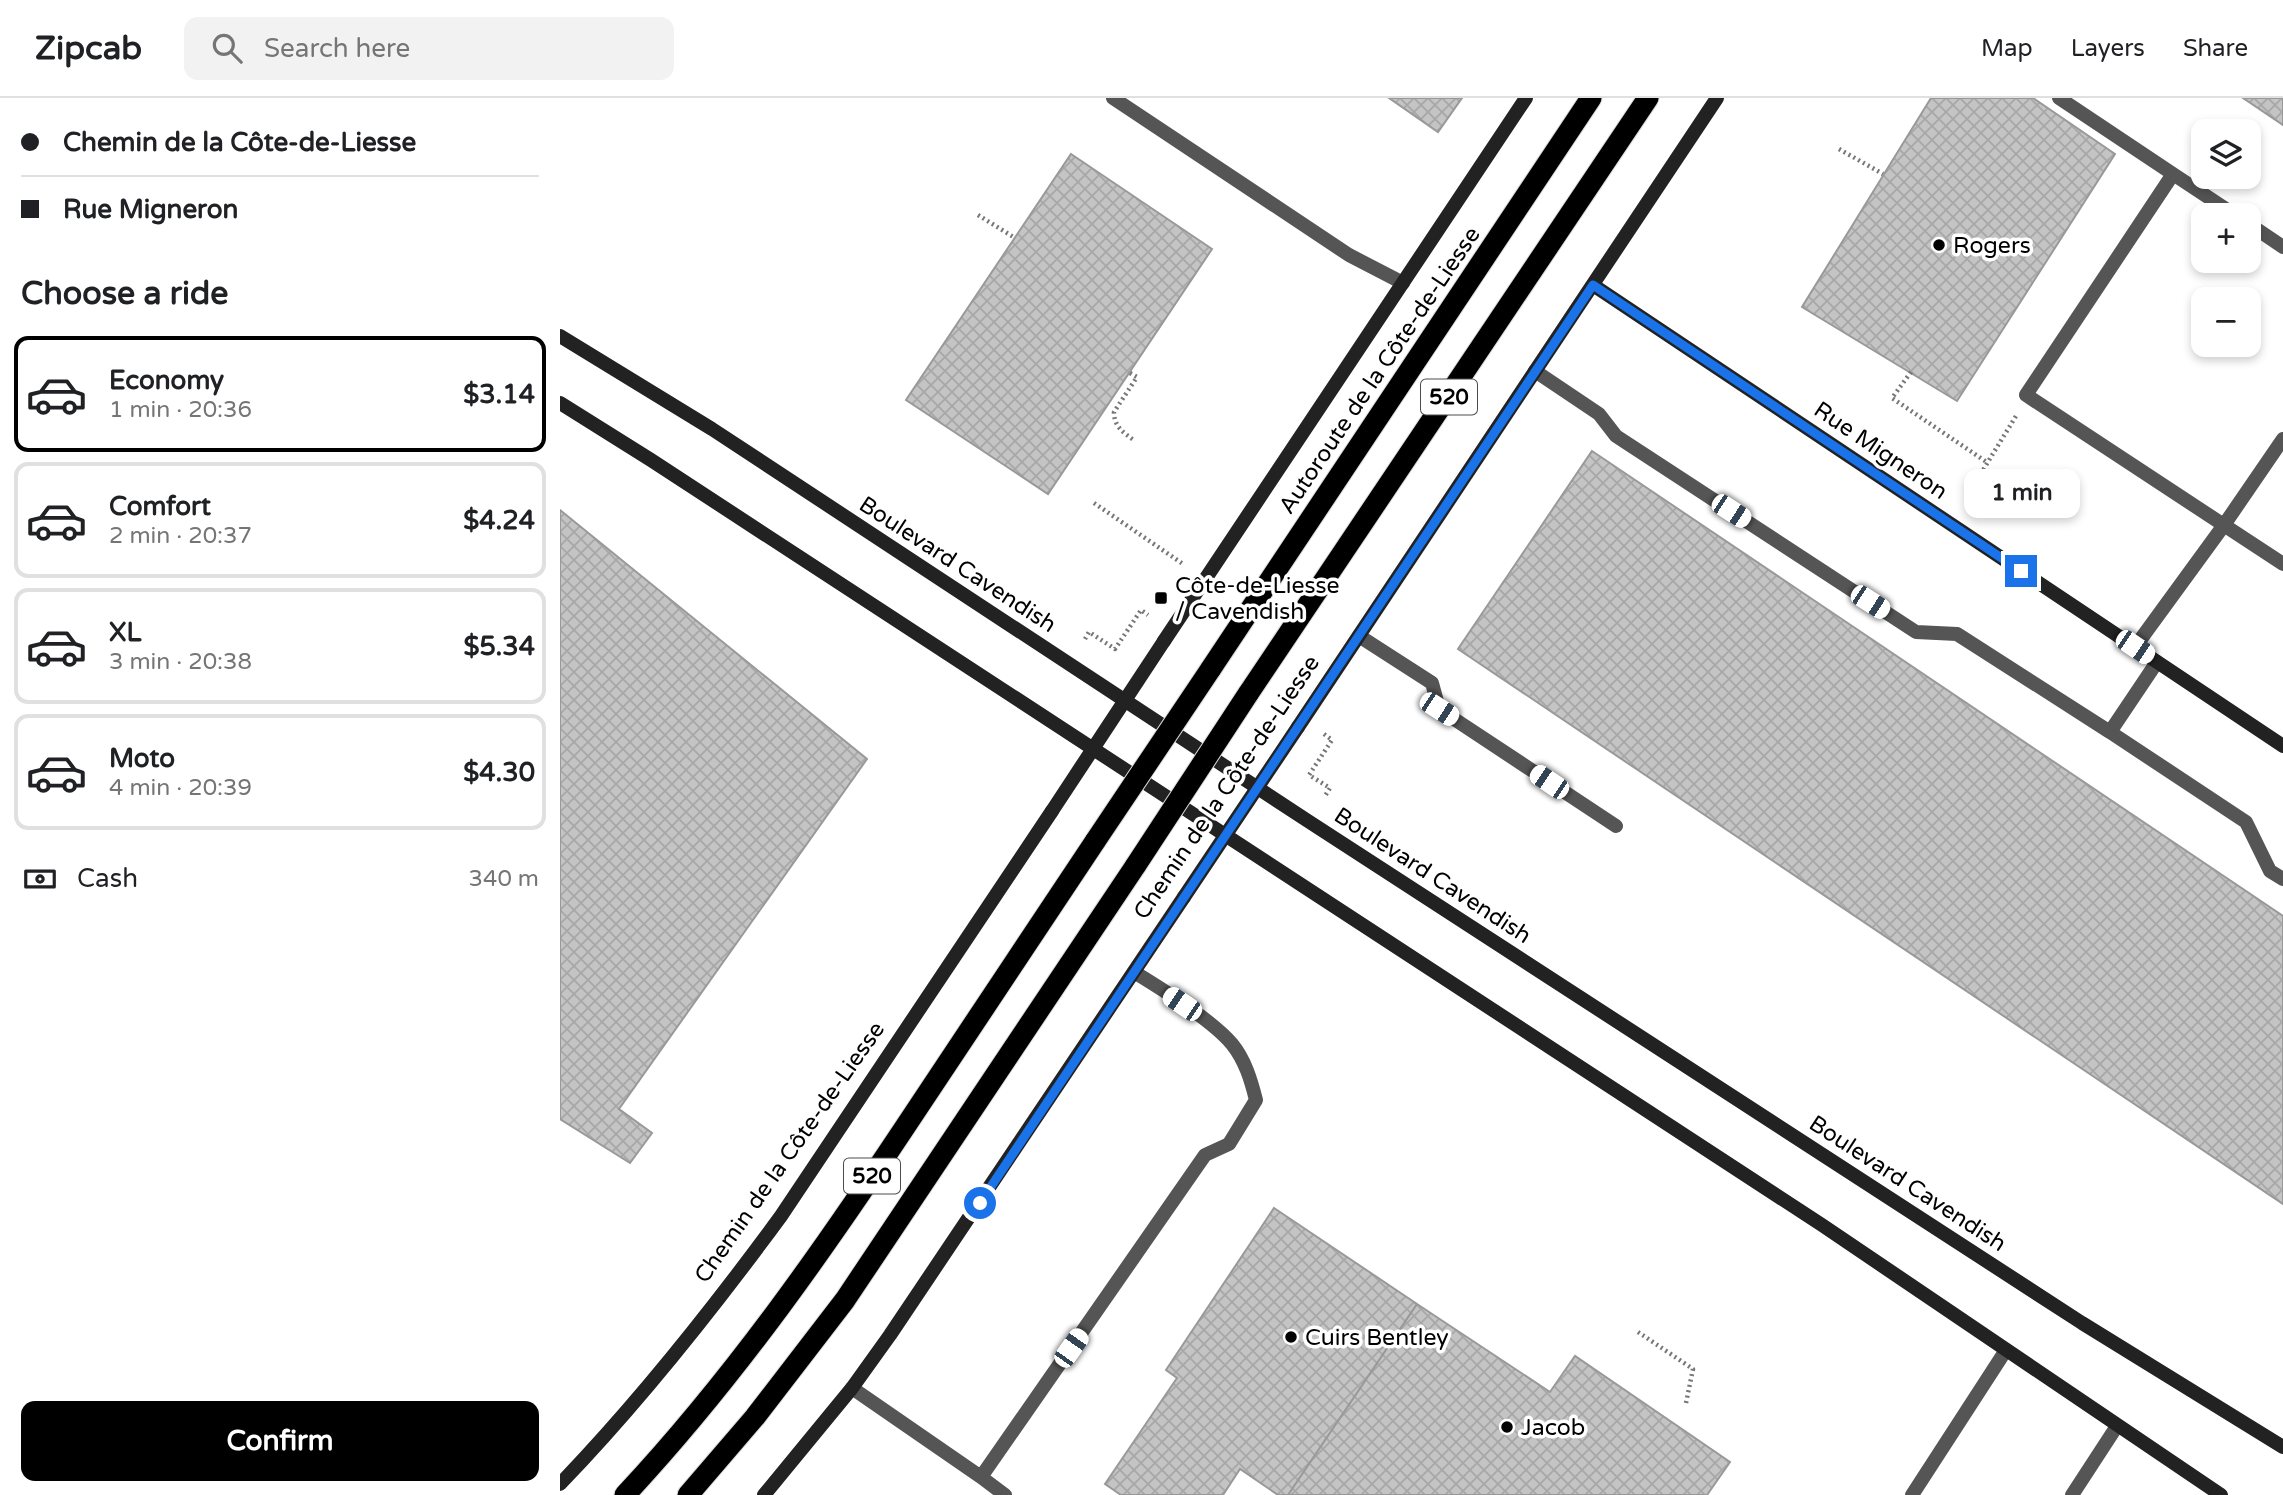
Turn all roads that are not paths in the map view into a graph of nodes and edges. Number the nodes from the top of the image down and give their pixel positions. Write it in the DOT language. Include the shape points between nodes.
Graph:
graph roads {
  1 [pos="1113,98"];
  2 [pos="1526,98"];
  3 [pos="1591,98"];
  4 [pos="1648,98"];
  5 [pos="1717,98"];
  6 [pos="2059,98"];
  7 [pos="2173,174"];
  8 [pos="2217,203"];
  9 [pos="2261,232"];
  10 [pos="2283,247"];
  11 [pos="1403,283"];
  12 [pos="1593,285"];
  13 [pos="560,336"];
  14 [pos="1535,371"];
  15 [pos="560,403"];
  16 [pos="2283,439"];
  17 [pos="2224,525"];
  18 [pos="2283,564"];
  19 [pos="1359,636"];
  20 [pos="2135,647"];
  21 [pos="2157,662"];
  22 [pos="2110,732"];
  23 [pos="2283,746"];
  24 [pos="1616,825"];
  25 [pos="2283,879"];
  26 [pos="1134,972"];
  27 [pos="2006,1350"];
  28 [pos="852,1388"];
  29 [pos="2117,1426"];
  30 [pos="2283,1447"];
  31 [pos="981,1477"];
  32 [pos="560,1484"];
  33 [pos="625,1495"];
  34 [pos="688,1495"];
  35 [pos="764,1495"];
  36 [pos="1005,1495"];
  37 [pos="1912,1495"];
  38 [pos="2072,1495"];
  39 [pos="2221,1495"];
  1 -- 11 [label="lane" via="1349,255"];
  2 -- 11 [label="main road, Chemin de la Côte-de-Liesse"];
  3 -- 33 [label="highway, Autoroute de la Côte-de-Liesse / 520, bridge" via="801,1280 706,1404"];
  4 -- 34 [label="highway, Chemin de la Côte-de-Liesse / 520, bridge" via="845,1300"];
  5 -- 12 [label="main road, Chemin de la Côte-de-Liesse"];
  6 -- 7 [label="lane"];
  7 -- 8 [label="lane"];
  7 -- 17 [label="lane" via="2026,395"];
  9 -- 10 [label="lane"];
  11 -- 32 [label="main road, Chemin de la Côte-de-Liesse, bridge" via="781,1216 699,1327"];
  12 -- 14 [label="main road, Chemin de la Côte-de-Liesse"];
  12 -- 20 [label="main road, Rue Migneron"];
  13 -- 30 [label="main road, Boulevard Cavendish" via="712,429 2070,1315"];
  14 -- 19 [label="main road, Chemin de la Côte-de-Liesse"];
  14 -- 22 [label="lane" via="1599,414 1616,436 1916,632 1957,634"];
  15 -- 27 [label="main road"];
  16 -- 17 [label="lane"];
  17 -- 18 [label="lane"];
  17 -- 20 [label="lane"];
  19 -- 24 [label="lane" via="1432,683 1439,709"];
  19 -- 26 [label="main road, Chemin de la Côte-de-Liesse, bridge"];
  20 -- 21 [label="main road, Rue Migneron"];
  21 -- 22 [label="lane"];
  21 -- 23 [label="main road, Rue Migneron"];
  22 -- 25 [label="lane" via="2246,822 2270,871"];
  26 -- 28 [label="main road, Chemin de la Côte-de-Liesse"];
  26 -- 31 [label="lane" via="1233,1045 1251,1077 1256,1100 1229,1144 1205,1155"];
  27 -- 29 [label="main road"];
  27 -- 37 [label="lane"];
  28 -- 31 [label="lane"];
  28 -- 35 [label="main road, Chemin de la Côte-de-Liesse"];
  29 -- 38 [label="lane"];
  29 -- 39 [label="main road"];
  31 -- 36 [label="lane"];
}
